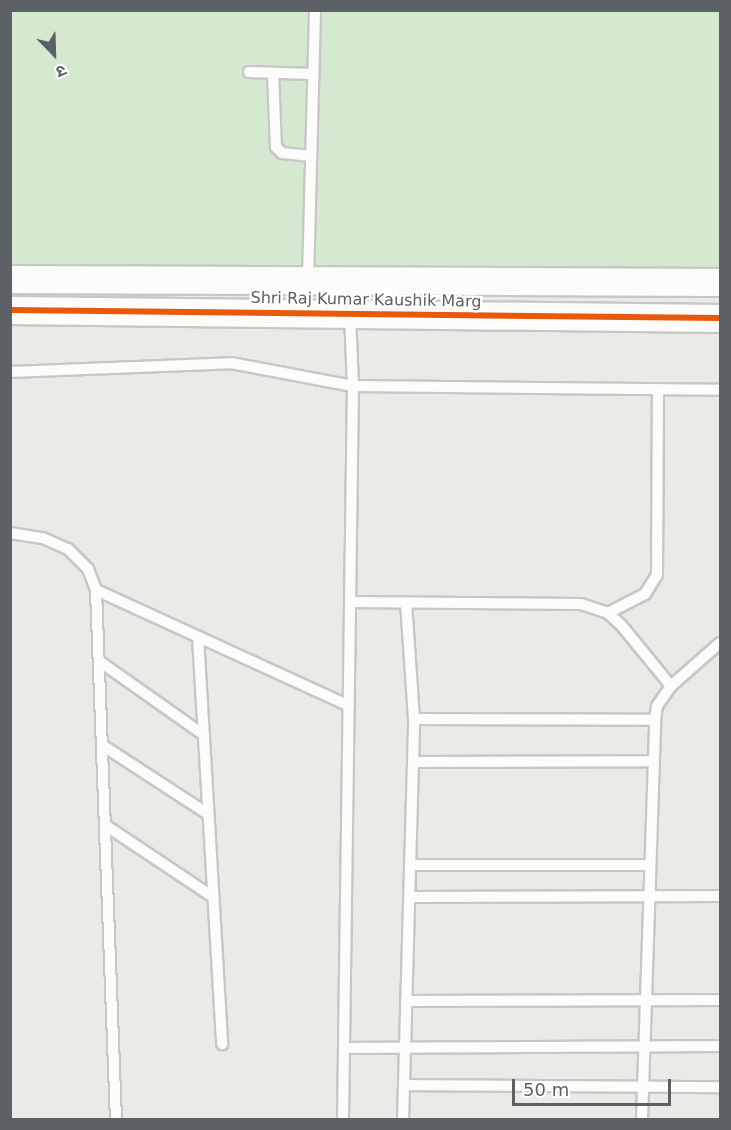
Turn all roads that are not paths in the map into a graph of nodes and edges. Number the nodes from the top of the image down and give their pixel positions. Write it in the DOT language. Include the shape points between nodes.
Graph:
graph roads {
  1 [pos="315,10"];
  2 [pos="249,72"];
  3 [pos="273,73"];
  4 [pos="313,74"];
  5 [pos="311,156"];
  6 [pos="10,279"];
  7 [pos="308,280"];
  8 [pos="720,282"];
  9 [pos="10,310"];
  10 [pos="350,314"];
  11 [pos="720,318"];
  12 [pos="10,372"];
  13 [pos="353,386"];
  14 [pos="658,389"];
  15 [pos="720,390"];
  16 [pos="10,533"];
  17 [pos="96,590"];
  18 [pos="350,602"];
  19 [pos="406,602"];
  20 [pos="608,613"];
  21 [pos="198,637"];
  22 [pos="720,643"];
  23 [pos="99,661"];
  24 [pos="671,686"];
  25 [pos="349,706"];
  26 [pos="414,719"];
  27 [pos="655,720"];
  28 [pos="204,735"];
  29 [pos="102,746"];
  30 [pos="653,761"];
  31 [pos="413,762"];
  32 [pos="208,814"];
  33 [pos="105,825"];
  34 [pos="410,865"];
  35 [pos="650,865"];
  36 [pos="649,896"];
  37 [pos="720,896"];
  38 [pos="213,897"];
  39 [pos="409,897"];
  40 [pos="646,1000"];
  41 [pos="720,1000"];
  42 [pos="406,1001"];
  43 [pos="222,1044"];
  44 [pos="720,1046"];
  45 [pos="644,1047"];
  46 [pos="344,1048"];
  47 [pos="405,1048"];
  48 [pos="404,1085"];
  49 [pos="642,1087"];
  50 [pos="720,1087"];
  51 [pos="116,1119"];
  52 [pos="343,1119"];
  53 [pos="403,1119"];
  54 [pos="642,1119"];
  1 -- 4 [label="lane"];
  2 -- 3 [label="lane"];
  3 -- 4 [label="lane"];
  3 -- 5 [label="lane" via="276,147 282,153"];
  4 -- 5 [label="lane"];
  5 -- 7 [label="lane"];
  6 -- 7 [label="street, Shri Raj Kumar Kaushik Marg"];
  7 -- 8 [label="street, Shri Raj Kumar Kaushik Marg"];
  9 -- 10 [label="street, Shri Raj Kumar Kaushik Marg"];
  10 -- 11 [label="street, Shri Raj Kumar Kaushik Marg"];
  10 -- 13 [label="lane"];
  12 -- 13 [label="lane" via="231,363"];
  13 -- 14 [label="lane"];
  13 -- 18 [label="lane"];
  14 -- 15 [label="lane"];
  14 -- 20 [label="lane" via="657,575 645,594"];
  16 -- 17 [label="lane" via="43,538 68,549 88,569"];
  17 -- 21 [label="lane"];
  17 -- 23 [label="lane"];
  18 -- 19 [label="lane"];
  18 -- 25 [label="lane"];
  19 -- 20 [label="lane" via="581,604"];
  19 -- 26 [label="lane"];
  20 -- 24 [label="lane"];
  21 -- 25 [label="lane"];
  21 -- 28 [label="lane"];
  22 -- 24 [label="lane"];
  23 -- 28 [label="lane"];
  23 -- 29 [label="lane"];
  24 -- 27 [label="lane" via="657,706"];
  25 -- 46 [label="lane"];
  26 -- 27 [label="lane"];
  26 -- 31 [label="lane"];
  27 -- 30 [label="lane"];
  28 -- 32 [label="lane"];
  29 -- 32 [label="lane"];
  29 -- 33 [label="lane"];
  30 -- 31 [label="lane"];
  30 -- 35 [label="lane"];
  31 -- 34 [label="lane"];
  32 -- 38 [label="lane"];
  33 -- 38 [label="lane"];
  33 -- 51 [label="lane"];
  34 -- 35 [label="lane"];
  34 -- 39 [label="lane"];
  35 -- 36 [label="lane"];
  36 -- 37 [label="lane"];
  36 -- 39 [label="lane"];
  36 -- 40 [label="lane"];
  38 -- 43 [label="lane"];
  39 -- 42 [label="lane"];
  40 -- 41 [label="lane"];
  40 -- 42 [label="lane"];
  40 -- 45 [label="lane"];
  42 -- 47 [label="lane"];
  44 -- 45 [label="lane"];
  45 -- 47 [label="lane"];
  45 -- 49 [label="lane"];
  46 -- 47 [label="lane"];
  46 -- 52 [label="lane"];
  47 -- 48 [label="lane"];
  48 -- 49 [label="lane"];
  48 -- 53 [label="lane"];
  49 -- 50 [label="lane"];
  49 -- 54 [label="lane"];
}
